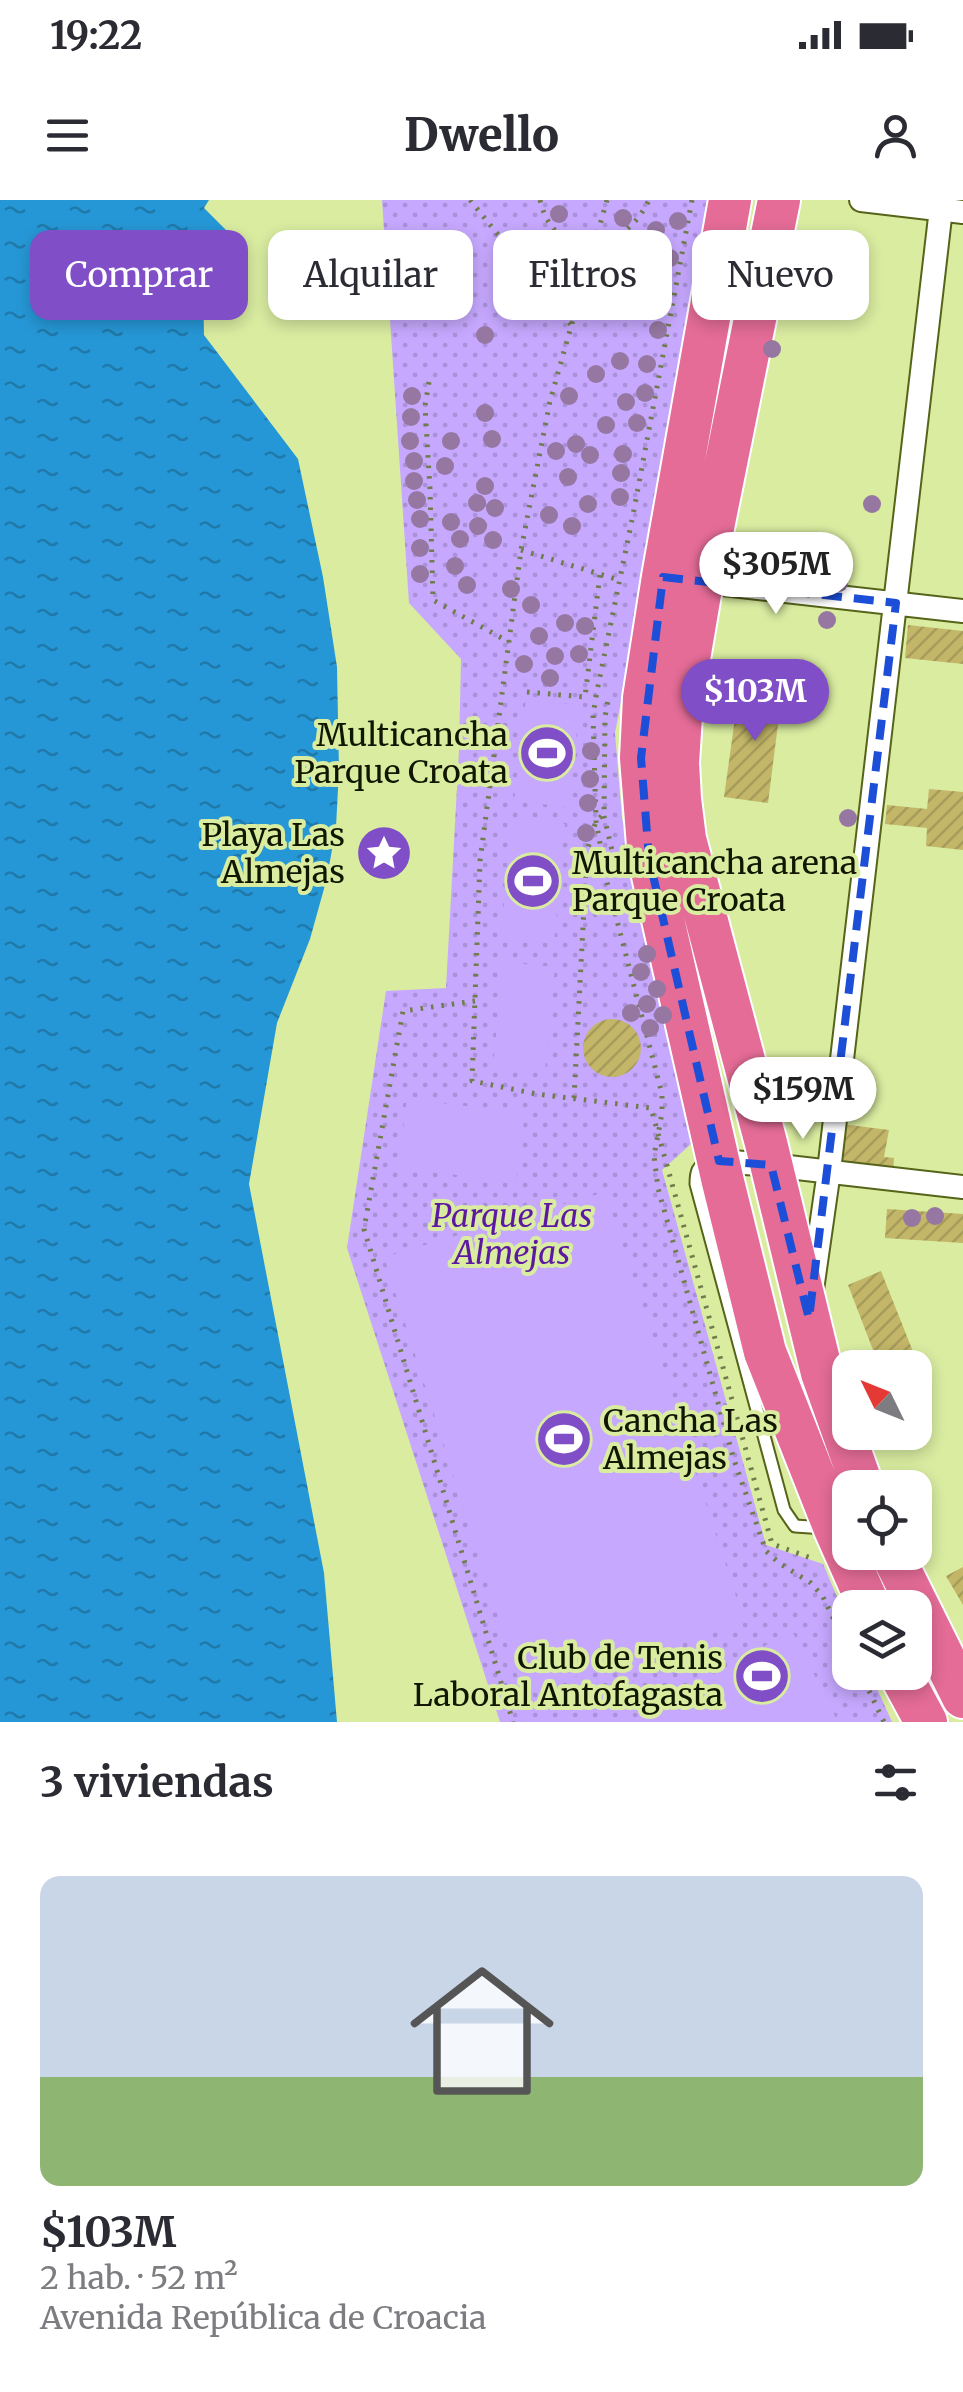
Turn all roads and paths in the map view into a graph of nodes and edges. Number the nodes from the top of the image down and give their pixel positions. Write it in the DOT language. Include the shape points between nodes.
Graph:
graph roads {
  1 [pos="470,200"];
  2 [pos="540,200"];
  3 [pos="608,200"];
  4 [pos="649,200"];
  5 [pos="730,200"];
  6 [pos="779,200"];
  7 [pos="861,200"];
  8 [pos="949,207"];
  9 [pos="555,230"];
  10 [pos="599,230"];
  11 [pos="625,230"];
  12 [pos="574,320"];
  13 [pos="572,326"];
  14 [pos="429,382"];
  15 [pos="521,550"];
  16 [pos="600,574"];
  17 [pos="682,579"];
  18 [pos="896,603"];
  19 [pos="963,611"];
  20 [pos="509,642"];
  21 [pos="612,678"];
  22 [pos="526,692"];
  23 [pos="475,1001"];
  24 [pos="574,1098"];
  25 [pos="719,1162"];
  26 [pos="771,1164"];
  27 [pos="828,1171"];
  28 [pos="963,1187"];
  29 [pos="808,1319"];
  30 [pos="856,1470"];
  31 [pos="831,1546"];
  32 [pos="901,1570"];
  33 [pos="859,1590"];
  34 [pos="960,1686"];
  35 [pos="869,1690"];
  36 [pos="909,1690"];
  37 [pos="514,1722"];
  38 [pos="884,1722"];
  39 [pos="926,1722"];
  1 -- 13 [label="path"];
  2 -- 9 [label="path"];
  3 -- 10 [label="path"];
  4 -- 11 [label="path"];
  5 -- 17 [label="highway"];
  6 -- 17 [label="highway"];
  7 -- 8 [label="street"];
  8 -- 18 [label="street"];
  12 -- 13 [label="path"];
  13 -- 15 [label="path"];
  14 -- 20 [label="path" via="433,600"];
  15 -- 16 [label="path"];
  15 -- 20 [label="path"];
  16 -- 17 [label="path" via="630,582"];
  16 -- 22 [label="path" via="584,697"];
  17 -- 18 [label="street"];
  17 -- 25 [label="highway" via="644,698 644,806 649,858"];
  17 -- 26 [label="highway" via="678,763 685,838"];
  18 -- 19 [label="street"];
  18 -- 27 [label="street"];
  20 -- 23 [label="path" via="480,861"];
  21 -- 24 [label="path" via="604,814 587,851"];
  23 -- 24 [label="path" via="472,1081"];
  23 -- 37 [label="path" via="403,1011 364,1229"];
  24 -- 31 [label="path" via="651,1108 772,1544"];
  25 -- 26 [label="street"];
  25 -- 31 [label="highway" via="766,1352"];
  26 -- 27 [label="street"];
  26 -- 29 [label="highway"];
  27 -- 28 [label="street"];
  27 -- 29 [label="street"];
  29 -- 30 [label="highway"];
  31 -- 33 [label="highway"];
  32 -- 34 [label="highway"];
  35 -- 38 [label="path"];
  36 -- 39 [label="highway"];
}
